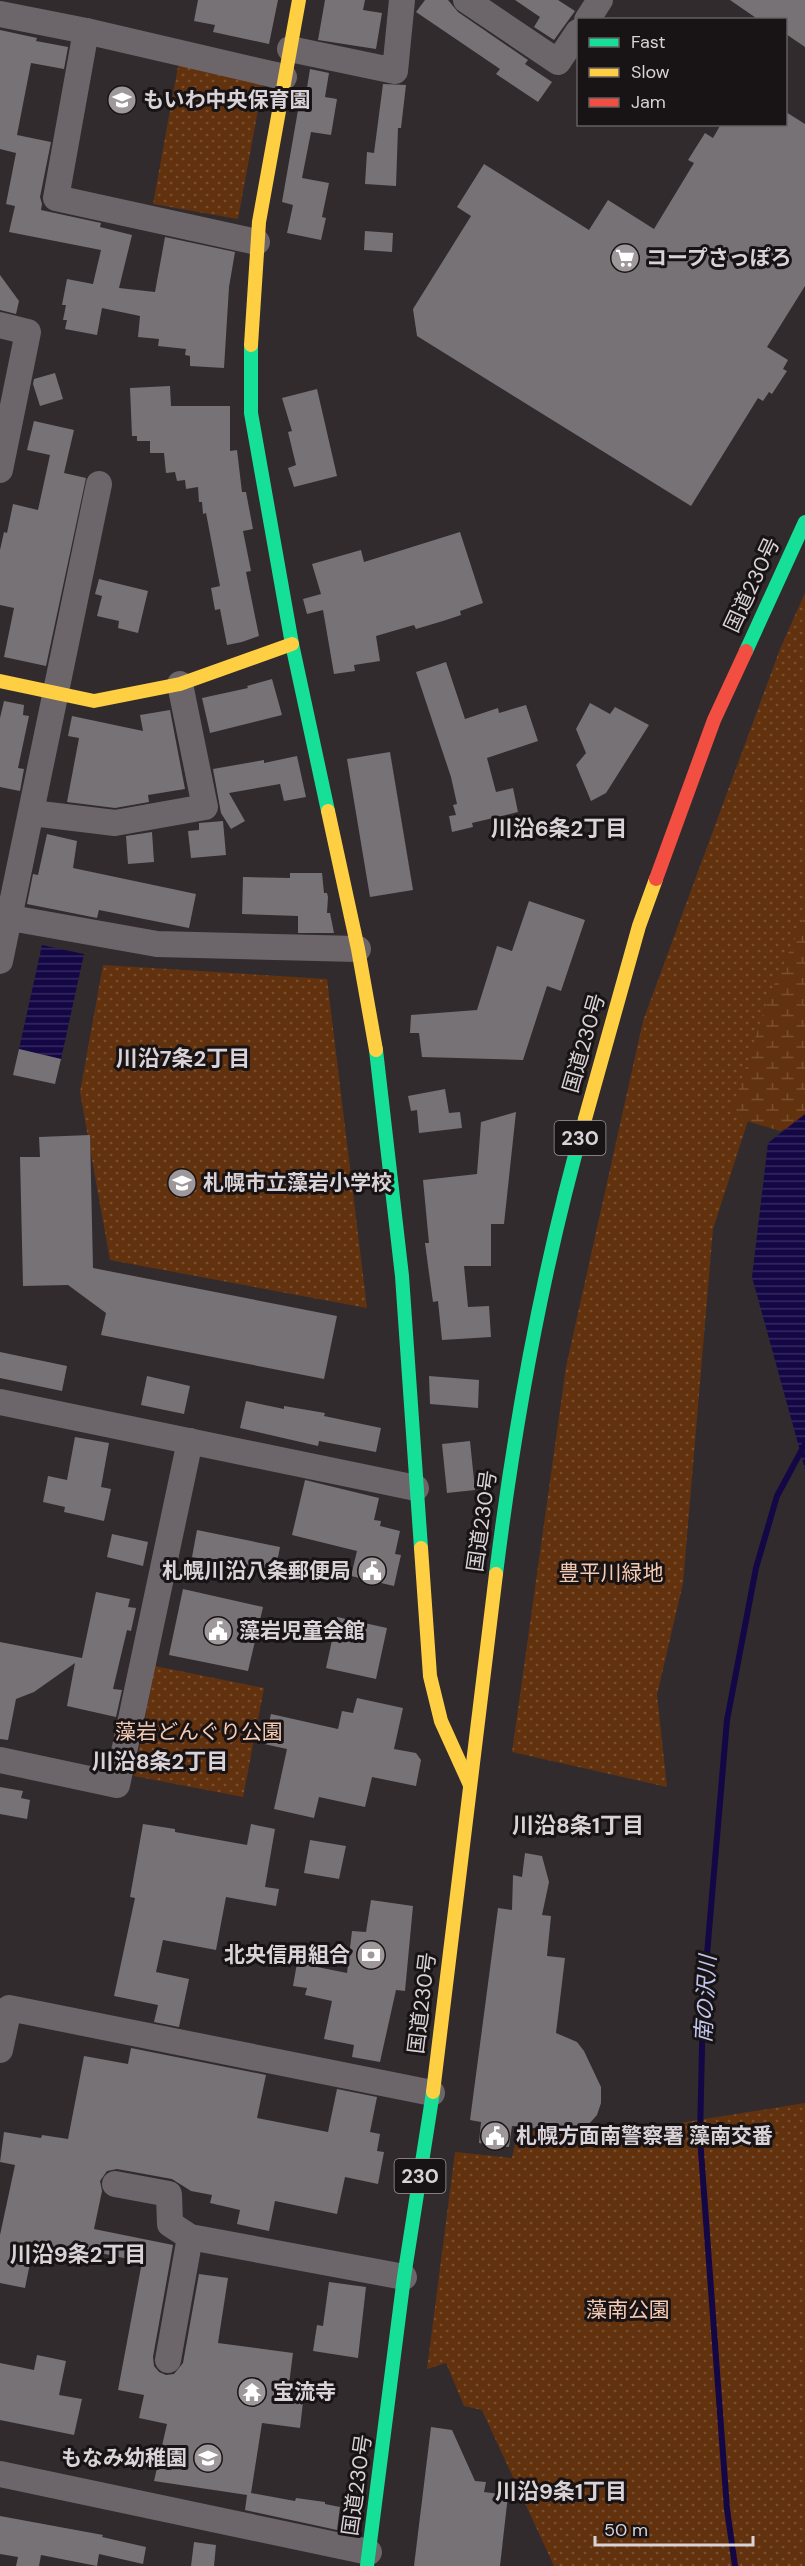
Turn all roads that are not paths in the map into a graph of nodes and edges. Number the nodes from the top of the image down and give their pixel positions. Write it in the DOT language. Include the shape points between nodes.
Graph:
graph roads {
  1 [pos="299,0"];
  2 [pos="402,0"];
  3 [pos="466,0"];
  4 [pos="600,0"];
  5 [pos="0,14"];
  6 [pos="588,18"];
  7 [pos="86,31"];
  8 [pos="577,35"];
  9 [pos="290,49"];
  10 [pos="284,77"];
  11 [pos="257,242"];
  12 [pos="0,326"];
  13 [pos="0,470"];
  14 [pos="99,484"];
  15 [pos="805,522"];
  16 [pos="292,644"];
  17 [pos="0,681"];
  18 [pos="180,684"];
  19 [pos="56,694"];
  20 [pos="32,813"];
  21 [pos="4,917"];
  22 [pos="358,949"];
  23 [pos="0,961"];
  24 [pos="0,1402"];
  25 [pos="190,1441"];
  26 [pos="416,1488"];
  27 [pos="0,1760"];
  28 [pos="470,1785"];
  29 [pos="0,2050"];
  30 [pos="432,2093"];
  31 [pos="115,2184"];
  32 [pos="190,2237"];
  33 [pos="404,2277"];
  34 [pos="168,2360"];
  35 [pos="0,2474"];
  36 [pos="368,2559"];
  1 -- 9 [label="main road"];
  2 -- 9 [label="street" via="395,71"];
  3 -- 8 [label="street" via="558,62"];
  4 -- 6 [label="street"];
  5 -- 7 [label="street"];
  7 -- 10 [label="street"];
  7 -- 11 [label="street" via="56,198"];
  9 -- 10 [label="main road"];
  10 -- 11 [label="main road"];
  11 -- 16 [label="main road" via="250,413"];
  12 -- 13 [label="street" via="28,332"];
  14 -- 19 [label="street"];
  15 -- 28 [label="main road, 国道230号 / 230" via="714,720 639,926 560,1207 525,1382"];
  16 -- 18 [label="main road"];
  16 -- 22 [label="main road"];
  17 -- 19 [label="main road"];
  18 -- 19 [label="main road" via="94,701"];
  18 -- 20 [label="street" via="205,807 115,823"];
  19 -- 20 [label="street"];
  20 -- 21 [label="street"];
  21 -- 22 [label="street" via="157,944"];
  21 -- 23 [label="street"];
  22 -- 26 [label="main road" via="378,1061 400,1254"];
  24 -- 25 [label="street"];
  25 -- 26 [label="street"];
  25 -- 27 [label="street" via="117,1785"];
  26 -- 28 [label="main road" via="430,1676 441,1721"];
  28 -- 30 [label="main road, 国道230号 / 230"];
  29 -- 30 [label="street" via="9,2008"];
  30 -- 33 [label="main road, 国道230号 / 230"];
  31 -- 32 [label="street" via="169,2194 170,2224"];
  32 -- 33 [label="street"];
  32 -- 34 [label="street"];
  33 -- 36 [label="main road, 国道230号 / 230"];
  35 -- 36 [label="street"];
}
